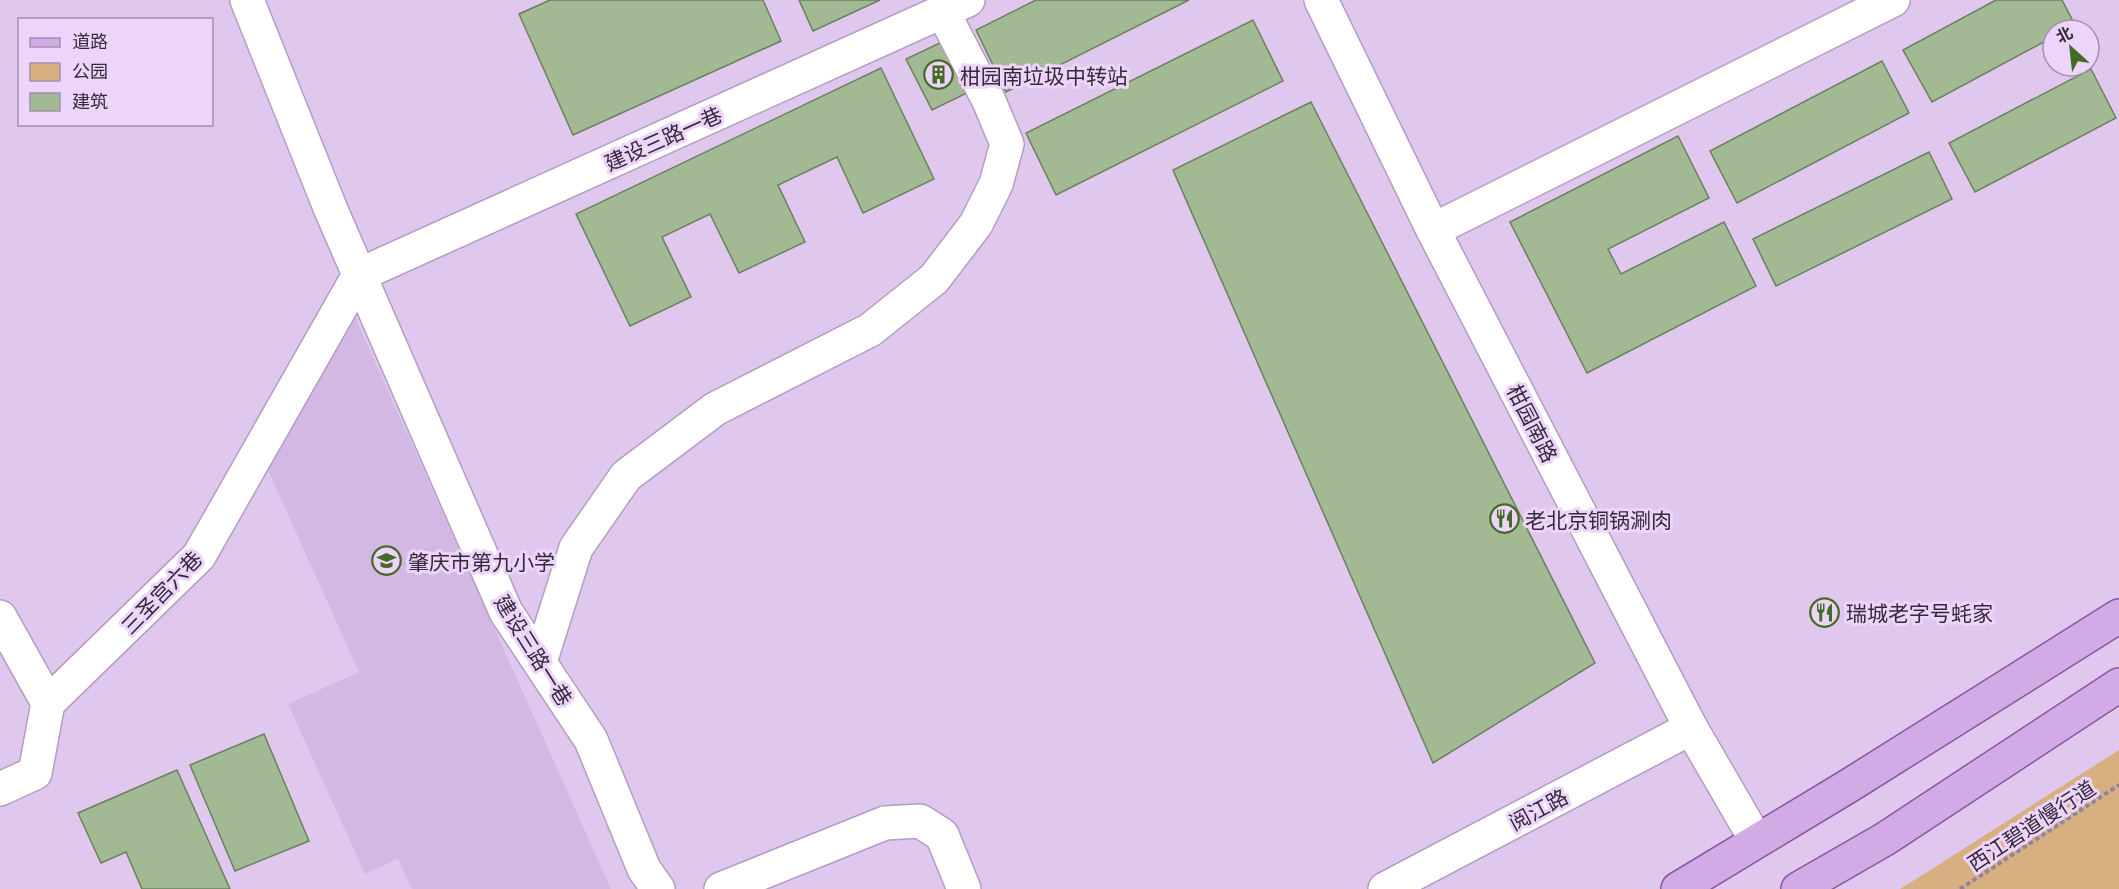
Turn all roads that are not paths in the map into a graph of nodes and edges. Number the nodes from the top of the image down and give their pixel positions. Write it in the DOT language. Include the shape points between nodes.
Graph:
graph roads {
  1 [pos="247,0"];
  2 [pos="1321,0"];
  3 [pos="1893,0"];
  4 [pos="955,6"];
  5 [pos="1433,230"];
  6 [pos="359,275"];
  7 [pos="2119,616"];
  8 [pos="0,617"];
  9 [pos="540,662"];
  10 [pos="2119,685"];
  11 [pos="48,703"];
  12 [pos="1691,728"];
  13 [pos="0,789"];
  14 [pos="1756,840"];
  15 [pos="658,889"];
  16 [pos="721,889"];
  17 [pos="964,889"];
  18 [pos="1384,889"];
  19 [pos="1678,889"];
  20 [pos="1798,889"];
  1 -- 6 [label="street, 建设三路一巷"];
  2 -- 5 [label="street, 柑园南路"];
  3 -- 5 [label="street"];
  4 -- 6 [label="street, 建设三路一巷"];
  4 -- 9 [label="street" via="1007,144 996,184 976,224 934,279 870,330 715,408 626,476 576,548"];
  5 -- 12 [label="street, 柑园南路"];
  6 -- 9 [label="street, 建设三路一巷" via="506,612"];
  6 -- 11 [label="street, 三圣宫六巷" via="199,556"];
  7 -- 14 [label="main road"];
  8 -- 11 [label="street"];
  9 -- 15 [label="street, 建设三路一巷" via="591,740 644,869"];
  10 -- 20 [label="main road" via="1885,839"];
  11 -- 13 [label="street" via="35,773"];
  12 -- 14 [label="street, 柑园南路"];
  12 -- 18 [label="street, 阅江路"];
  14 -- 19 [label="main road"];
  16 -- 17 [label="street" via="885,823 920,821 942,835"];
}
